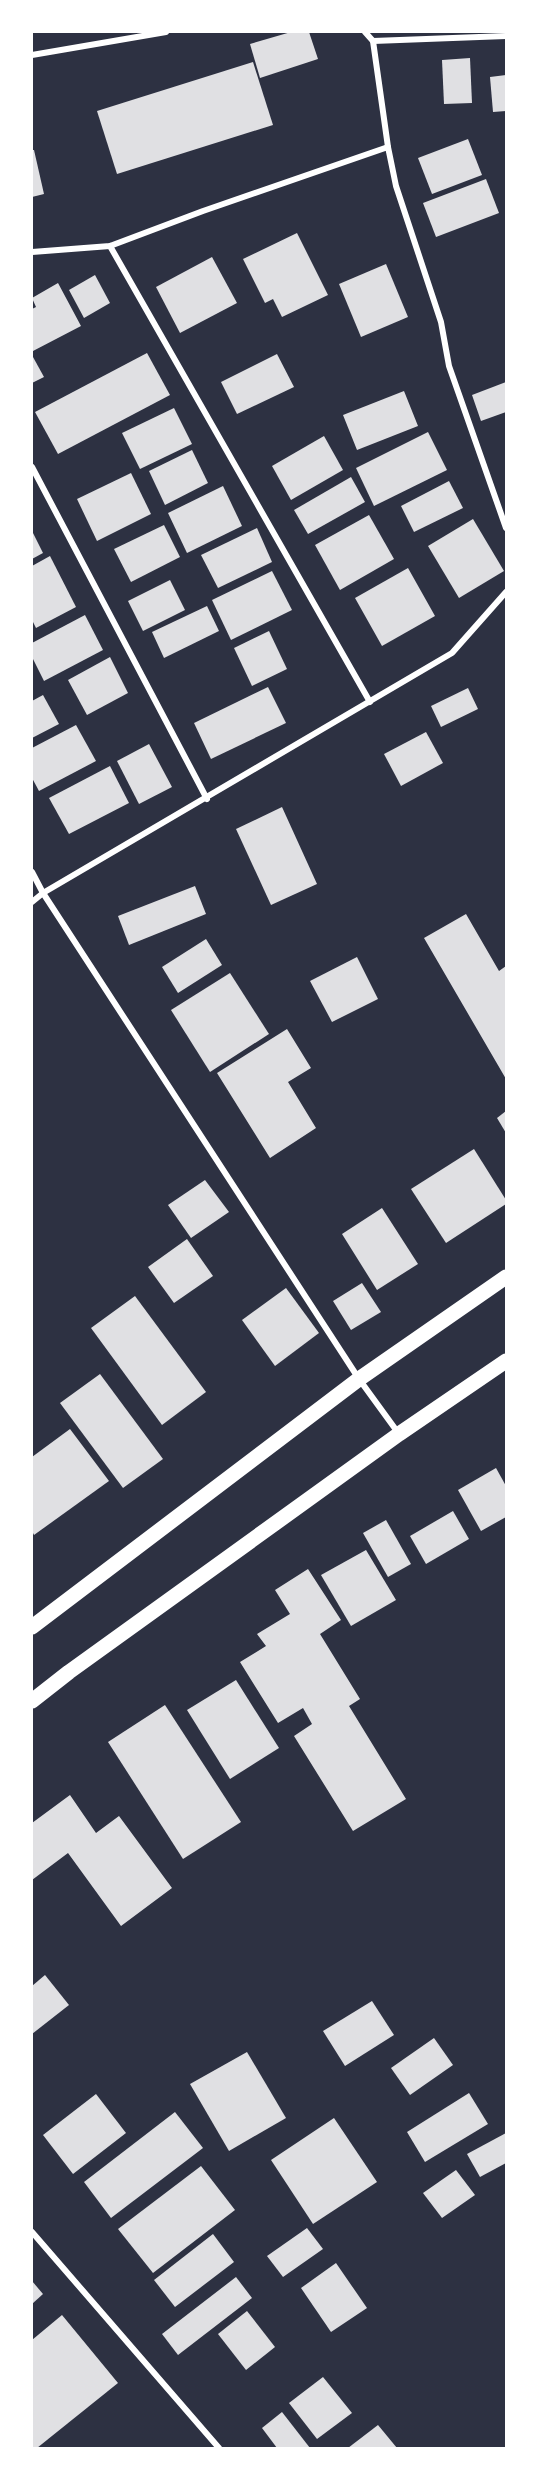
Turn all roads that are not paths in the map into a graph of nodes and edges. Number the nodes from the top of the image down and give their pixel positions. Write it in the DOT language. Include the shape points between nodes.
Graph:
graph roads {
  1 [pos="166,32"];
  2 [pos="365,32"];
  3 [pos="507,36"];
  4 [pos="373,41"];
  5 [pos="32,55"];
  6 [pos="388,147"];
  7 [pos="110,246"];
  8 [pos="32,252"];
  9 [pos="32,467"];
  10 [pos="507,528"];
  11 [pos="507,592"];
  12 [pos="370,702"];
  13 [pos="207,799"];
  14 [pos="32,872"];
  15 [pos="43,893"];
  16 [pos="32,902"];
  17 [pos="507,1277"];
  18 [pos="507,1361"];
  19 [pos="359,1379"];
  20 [pos="399,1434"];
  21 [pos="32,1627"];
  22 [pos="32,1701"];
  23 [pos="32,2232"];
  24 [pos="219,2448"];
  1 -- 5 [label="street"];
  2 -- 4 [label="street"];
  3 -- 4 [label="street"];
  4 -- 6 [label="street"];
  6 -- 7 [label="street"];
  6 -- 10 [label="street" via="396,186 441,322 448,366"];
  7 -- 8 [label="street"];
  7 -- 12 [label="street"];
  9 -- 13 [label="street"];
  11 -- 12 [label="street" via="452,653"];
  12 -- 13 [label="street"];
  13 -- 15 [label="street"];
  14 -- 15 [label="street"];
  15 -- 16 [label="street"];
  15 -- 19 [label="street"];
  17 -- 19 [label="main road"];
  18 -- 20 [label="main road"];
  19 -- 20 [label="street"];
  19 -- 21 [label="main road"];
  20 -- 22 [label="main road"];
  23 -- 24 [label="street"];
}
